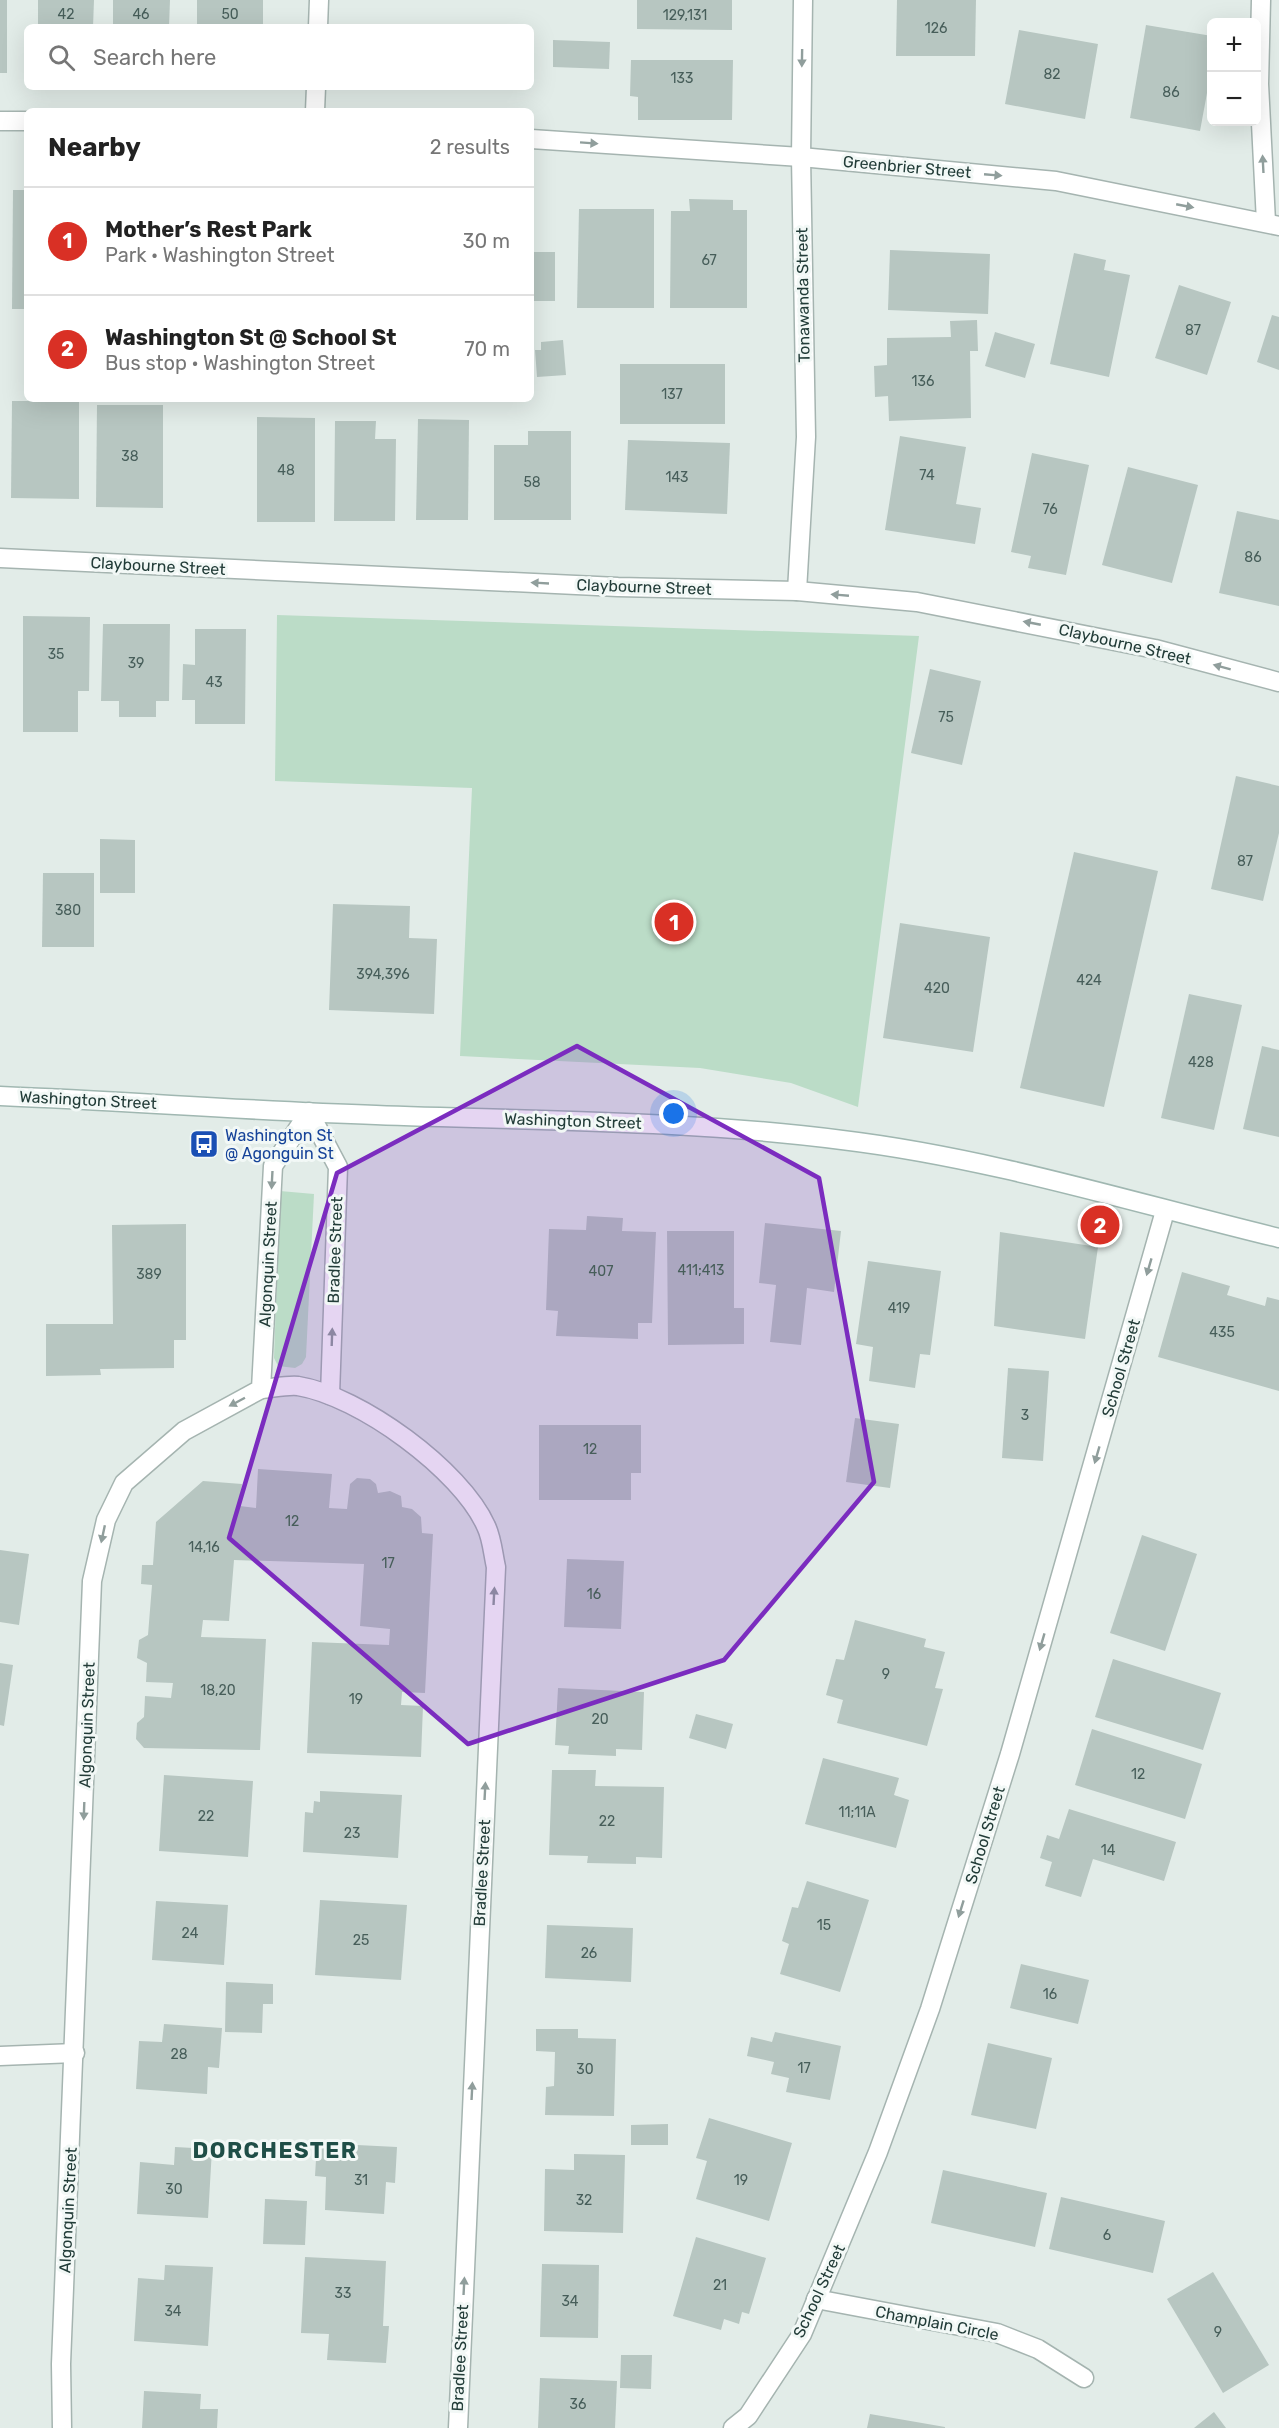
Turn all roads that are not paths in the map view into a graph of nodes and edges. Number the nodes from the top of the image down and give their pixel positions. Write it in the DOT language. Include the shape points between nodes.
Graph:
graph roads {
  1 [pos="319,0"];
  2 [pos="803,0"];
  3 [pos="1261,0"];
  4 [pos="318,24"];
  5 [pos="315,90"];
  6 [pos="315,108"];
  7 [pos="0,121"];
  8 [pos="24,121"];
  9 [pos="534,139"];
  10 [pos="801,157"];
  11 [pos="1272,224"];
  12 [pos="0,558"];
  13 [pos="797,591"];
  14 [pos="1279,682"];
  15 [pos="0,1096"];
  16 [pos="309,1112"];
  17 [pos="1165,1211"];
  18 [pos="1279,1238"];
  19 [pos="261,1389"];
  20 [pos="330,1395"];
  21 [pos="75,2053"];
  22 [pos="0,2056"];
  23 [pos="816,2299"];
  24 [pos="1084,2378"];
  25 [pos="750,2422"];
  26 [pos="62,2428"];
  27 [pos="458,2428"];
  28 [pos="734,2428"];
  1 -- 4 [label="street"];
  2 -- 10 [label="street, Tonawanda Street, one-way"];
  11 -- 3 [label="street, one-way" via="1259,84"];
  5 -- 6 [label="street"];
  7 -- 8 [label="street"];
  9 -- 10 [label="street, Greenbrier Street, one-way"];
  10 -- 11 [label="street, Greenbrier Street, one-way" via="1056,181"];
  10 -- 13 [label="street, Tonawanda Street" via="806,437"];
  13 -- 12 [label="street, Claybourne Street, one-way"];
  14 -- 13 [label="street, Claybourne Street, one-way" via="1036,623 917,602"];
  15 -- 16 [label="street, Washington Street"];
  16 -- 17 [label="street, Washington Street" via="671,1123 844,1140 1005,1168"];
  16 -- 19 [label="street, Algonquin Street, one-way" via="273,1166"];
  20 -- 16 [label="street, Bradlee Street, one-way" via="338,1167"];
  17 -- 18 [label="street, Washington Street"];
  17 -- 23 [label="street, School Street, one-way" via="1010,1754 930,2009 878,2152"];
  19 -- 20 [label="street, Bradlee Street" via="297,1386"];
  19 -- 21 [label="street, Algonquin Street, one-way" via="184,1431 124,1483 106,1520 92,1581"];
  27 -- 20 [label="street, Bradlee Street, one-way" via="496,1567 487,1527 468,1495 413,1444 375,1418"];
  21 -- 22 [label="street"];
  21 -- 26 [label="street, Algonquin Street" via="61,2364"];
  23 -- 24 [label="street, Champlain Circle" via="997,2333 1038,2349"];
  23 -- 25 [label="street, School Street" via="802,2334"];
  25 -- 28 [label="street, School Street"];
}
